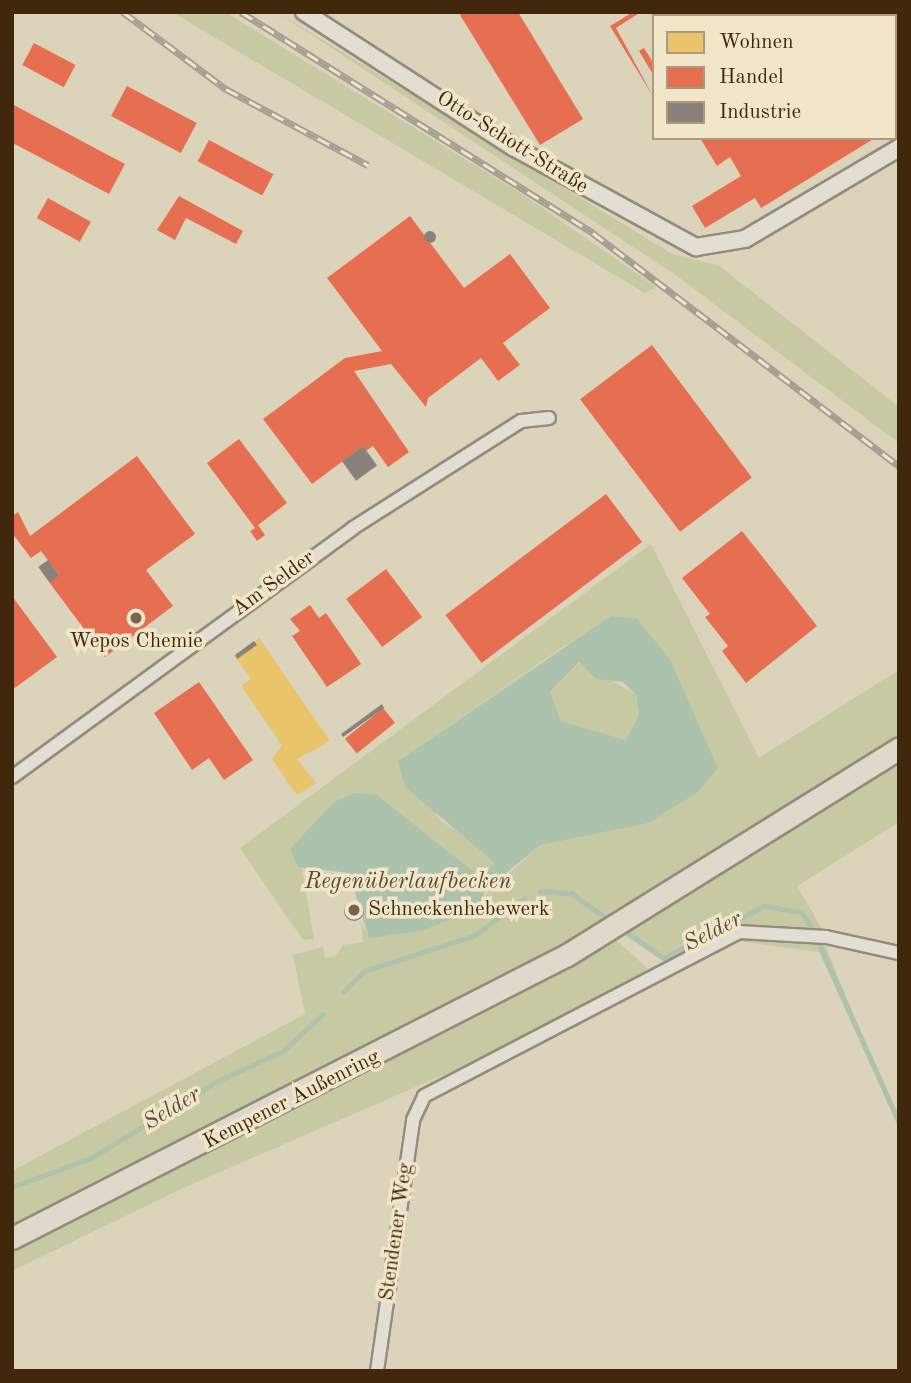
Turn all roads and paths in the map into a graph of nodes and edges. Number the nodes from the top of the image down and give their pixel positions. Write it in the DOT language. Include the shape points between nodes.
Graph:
graph roads {
  1 [pos="304,12"];
  2 [pos="899,148"];
  3 [pos="549,418"];
  4 [pos="899,748"];
  5 [pos="12,776"];
  6 [pos="899,953"];
  7 [pos="12,1238"];
  8 [pos="377,1371"];
  1 -- 2 [label="street, Otto-Schott-Straße" via="651,228 696,247 729,245 765,229"];
  3 -- 5 [label="street, Am Selder" via="521,421 353,528"];
  4 -- 7 [label="main road, Kempener Außenring" via="567,955"];
  6 -- 8 [label="street, Stendener Weg" via="815,936 739,932 424,1096 413,1120"];
}
